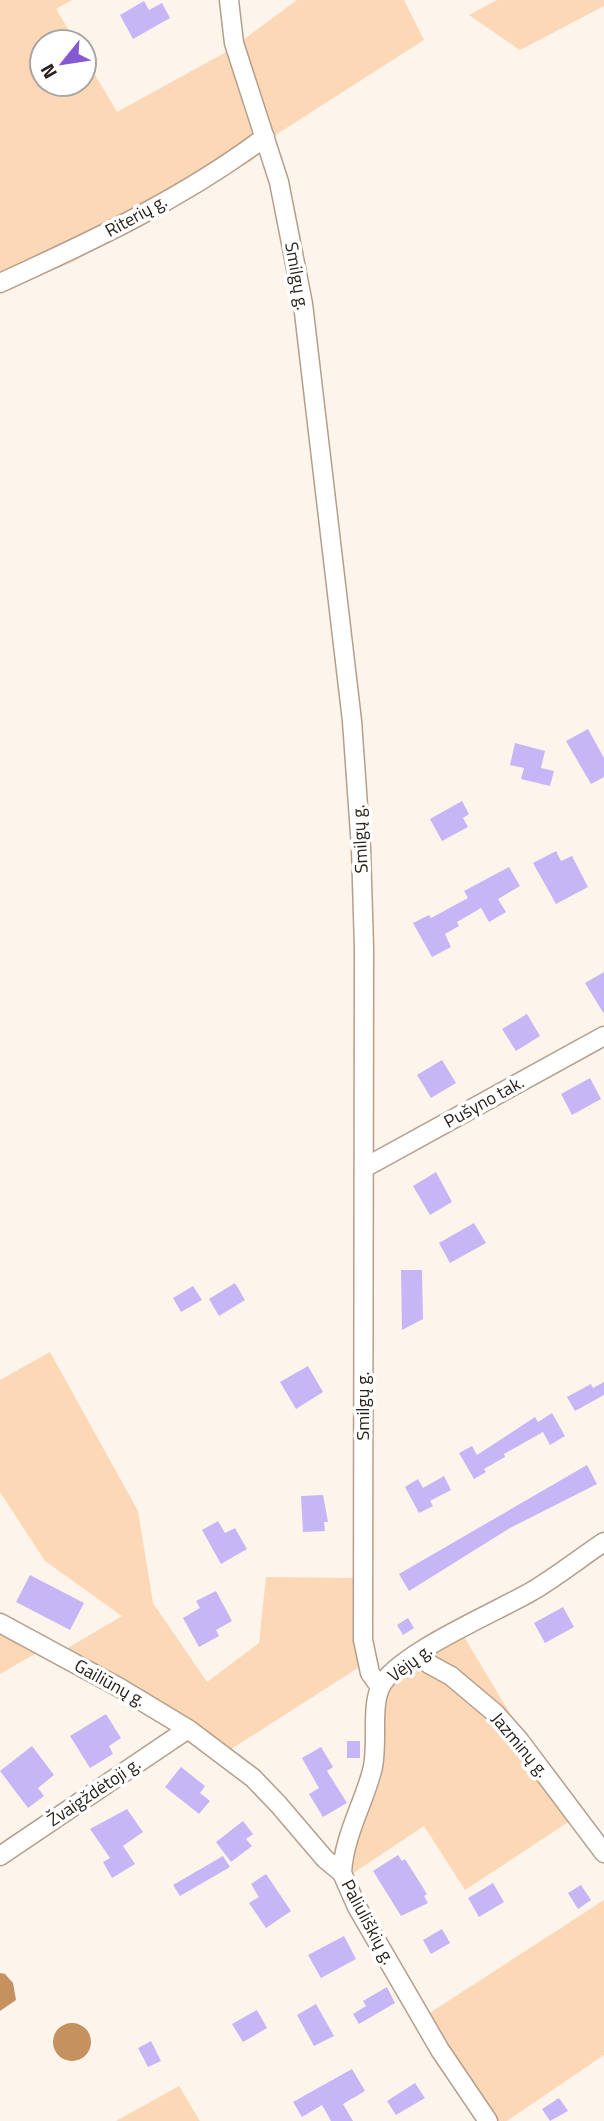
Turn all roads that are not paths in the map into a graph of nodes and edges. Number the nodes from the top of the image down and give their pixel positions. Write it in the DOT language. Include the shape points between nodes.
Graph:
graph roads {
  1 [pos="229,0"];
  2 [pos="265,137"];
  3 [pos="0,283"];
  4 [pos="604,1036"];
  5 [pos="363,1168"];
  6 [pos="604,1542"];
  7 [pos="0,1623"];
  8 [pos="421,1652"];
  9 [pos="380,1688"];
  10 [pos="188,1729"];
  11 [pos="217,1751"];
  12 [pos="604,1853"];
  13 [pos="0,1856"];
  14 [pos="342,1872"];
  15 [pos="488,2121"];
  1 -- 2 [label="street, Smilgų g." via="234,43"];
  2 -- 3 [label="street, Riterių g." via="131,221"];
  2 -- 5 [label="street, Smilgų g." via="279,182 303,304 352,720 364,934"];
  4 -- 5 [label="street, Pušyno tak."];
  5 -- 9 [label="street, Smilgų g." via="363,1640 370,1673"];
  6 -- 8 [label="street, Vėjų g." via="564,1572"];
  7 -- 10 [label="street, Gailiūnų g."];
  8 -- 9 [label="street, Vėjų g." via="390,1673"];
  8 -- 12 [label="street, Jazminų g." via="429,1664 495,1713"];
  9 -- 14 [label="street, Vėjų g." via="373,1770 348,1836"];
  10 -- 11 [label="street, Gailiūnų g."];
  10 -- 13 [label="street, Žvaigždėtoji g."];
  11 -- 14 [label="street, Paliuliškių g." via="253,1778 334,1869"];
  14 -- 15 [label="street, Paliuliškių g." via="357,1907 440,2050"];
}
